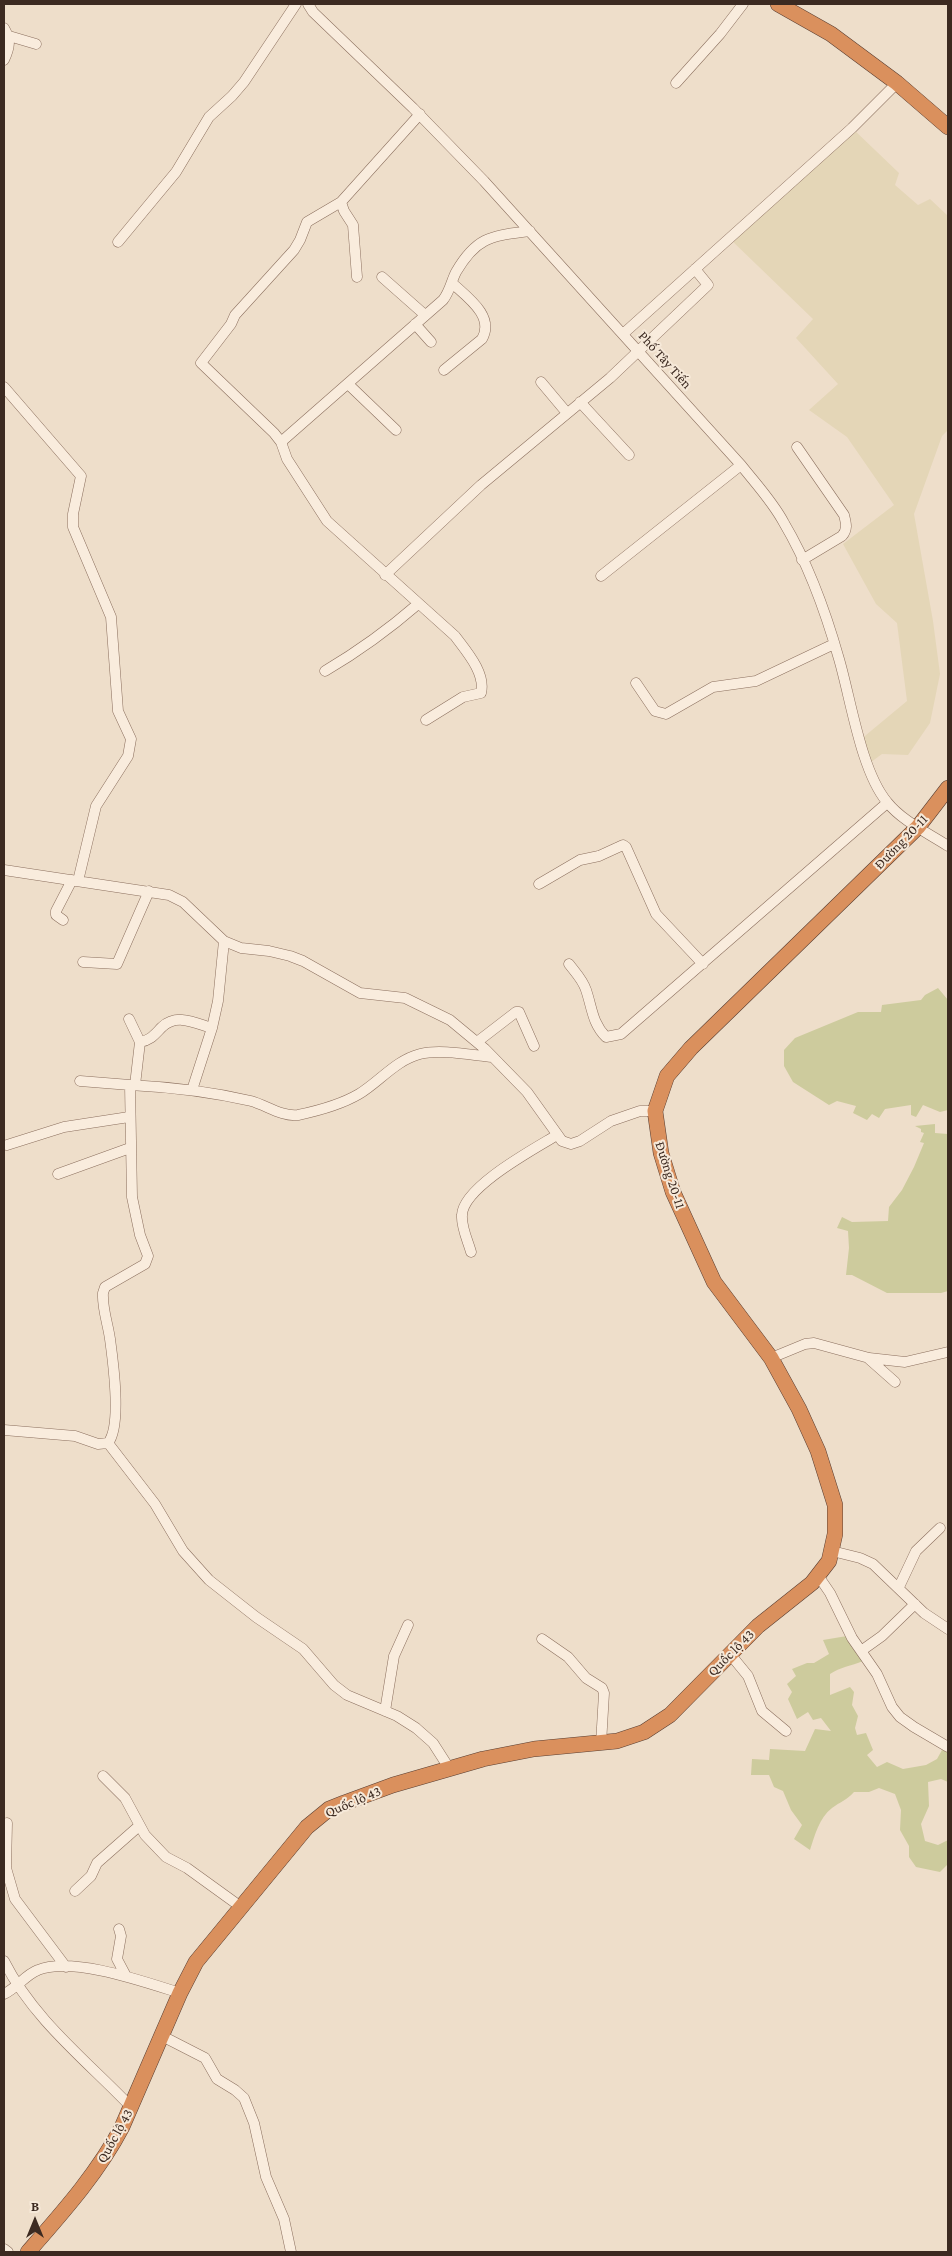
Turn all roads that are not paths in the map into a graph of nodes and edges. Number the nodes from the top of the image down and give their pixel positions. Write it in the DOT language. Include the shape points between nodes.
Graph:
graph roads {
  1 [pos="296,4"];
  2 [pos="308,4"];
  3 [pos="744,4"];
  4 [pos="778,4"];
  5 [pos="6,32"];
  6 [pos="36,44"];
  7 [pos="4,60"];
  8 [pos="676,83"];
  9 [pos="897,84"];
  10 [pos="420,114"];
  11 [pos="948,127"];
  12 [pos="342,202"];
  13 [pos="530,231"];
  14 [pos="118,242"];
  15 [pos="695,269"];
  16 [pos="382,277"];
  17 [pos="357,278"];
  18 [pos="452,283"];
  19 [pos="425,315"];
  20 [pos="415,324"];
  21 [pos="623,334"];
  22 [pos="431,342"];
  23 [pos="639,352"];
  24 [pos="444,370"];
  25 [pos="541,382"];
  26 [pos="348,384"];
  27 [pos="4,387"];
  28 [pos="580,402"];
  29 [pos="567,412"];
  30 [pos="396,430"];
  31 [pos="281,442"];
  32 [pos="797,447"];
  33 [pos="629,455"];
  34 [pos="741,465"];
  35 [pos="802,560"];
  36 [pos="385,575"];
  37 [pos="600,576"];
  38 [pos="418,604"];
  39 [pos="834,644"];
  40 [pos="325,671"];
  41 [pos="636,683"];
  42 [pos="426,720"];
  43 [pos="948,788"];
  44 [pos="887,803"];
  45 [pos="918,827"];
  46 [pos="948,846"];
  47 [pos="4,870"];
  48 [pos="75,880"];
  49 [pos="539,884"];
  50 [pos="149,891"];
  51 [pos="63,920"];
  52 [pos="224,941"];
  53 [pos="83,962"];
  54 [pos="569,964"];
  55 [pos="703,964"];
  56 [pos="129,1019"];
  57 [pos="212,1028"];
  58 [pos="140,1042"];
  59 [pos="477,1042"];
  60 [pos="534,1046"];
  61 [pos="492,1057"];
  62 [pos="80,1081"];
  63 [pos="133,1085"];
  64 [pos="192,1090"];
  65 [pos="655,1112"];
  66 [pos="129,1118"];
  67 [pos="557,1135"];
  68 [pos="7,1145"];
  69 [pos="130,1148"];
  70 [pos="58,1174"];
  71 [pos="471,1252"];
  72 [pos="948,1352"];
  73 [pos="771,1358"];
  74 [pos="869,1358"];
  75 [pos="895,1382"];
  76 [pos="4,1430"];
  77 [pos="108,1443"];
  78 [pos="940,1528"];
  79 [pos="832,1551"];
  80 [pos="819,1577"];
  81 [pos="899,1587"];
  82 [pos="915,1604"];
  83 [pos="408,1625"];
  84 [pos="948,1629"];
  85 [pos="542,1639"];
  86 [pos="861,1651"];
  87 [pos="730,1654"];
  88 [pos="385,1711"];
  89 [pos="786,1731"];
  90 [pos="601,1744"];
  91 [pos="948,1747"];
  92 [pos="449,1768"];
  93 [pos="103,1776"];
  94 [pos="7,1823"];
  95 [pos="140,1826"];
  96 [pos="75,1891"];
  97 [pos="242,1907"];
  98 [pos="119,1929"];
  99 [pos="4,1961"];
  100 [pos="66,1967"];
  101 [pos="126,1976"];
  102 [pos="16,1986"];
  103 [pos="180,1993"];
  104 [pos="4,1994"];
  105 [pos="162,2036"];
  106 [pos="132,2107"];
  107 [pos="4,2249"];
  108 [pos="8,2252"];
  109 [pos="28,2252"];
  110 [pos="291,2252"];
  1 -- 14 [label="street" via="244,82 209,117 176,172"];
  2 -- 10 [label="street"];
  3 -- 8 [label="street"];
  4 -- 9 [label="highway" via="831,34"];
  5 -- 6 [label="street"];
  5 -- 7 [label="street" via="10,44"];
  9 -- 11 [label="highway"];
  9 -- 15 [label="street, Phố Tây Tiến"];
  10 -- 12 [label="street"];
  10 -- 13 [label="street"];
  12 -- 17 [label="street" via="353,225"];
  12 -- 31 [label="street" via="307,222 294,250 235,315 201,363"];
  13 -- 18 [label="street" via="481,241 457,270"];
  13 -- 21 [label="street"];
  15 -- 21 [label="street, Phố Tây Tiến"];
  15 -- 23 [label="street" via="708,286"];
  16 -- 19 [label="street"];
  18 -- 19 [label="street" via="443,300"];
  18 -- 24 [label="street" via="480,310 486,332 482,339"];
  19 -- 20 [label="street"];
  20 -- 22 [label="street"];
  20 -- 26 [label="street"];
  21 -- 23 [label="street, Phố Tây Tiến"];
  23 -- 28 [label="street"];
  23 -- 34 [label="street, Phố Tây Tiến"];
  25 -- 29 [label="street"];
  26 -- 30 [label="street"];
  26 -- 31 [label="street"];
  27 -- 48 [label="street" via="81,476 73,527 111,617 118,711 131,739 128,756 96,806"];
  28 -- 29 [label="street"];
  28 -- 33 [label="street"];
  29 -- 36 [label="street" via="481,485"];
  31 -- 36 [label="street" via="287,459 327,521"];
  32 -- 35 [label="street" via="844,515 846,524 842,536"];
  34 -- 35 [label="street, Phố Tây Tiến" via="784,521"];
  34 -- 37 [label="street"];
  35 -- 39 [label="street, Phố Tây Tiến"];
  36 -- 38 [label="street"];
  38 -- 40 [label="street" via="374,640"];
  38 -- 42 [label="street" via="454,636 476,667 481,685 481,693 462,697"];
  39 -- 41 [label="street" via="756,681 713,687 666,714 655,711"];
  39 -- 44 [label="street, Phố Tây Tiến" via="872,779"];
  43 -- 45 [label="highway, Đường 20-11"];
  44 -- 45 [label="street, Phố Tây Tiến"];
  44 -- 55 [label="street"];
  45 -- 46 [label="street, Phố Tây Tiến"];
  45 -- 65 [label="highway, Đường 20-11" via="691,1048 667,1076"];
  47 -- 48 [label="street"];
  48 -- 50 [label="street"];
  48 -- 51 [label="street" via="56,911"];
  49 -- 55 [label="street" via="580,860 626,847 656,914"];
  50 -- 52 [label="street" via="183,902"];
  50 -- 53 [label="street" via="117,964"];
  52 -- 57 [label="street" via="220,990"];
  52 -- 59 [label="street" via="241,948 270,951 302,961 360,993 405,998 450,1020"];
  54 -- 55 [label="street" via="583,984 592,1015 601,1031 614,1037"];
  56 -- 58 [label="street"];
  57 -- 58 [label="street" via="174,1020 151,1039"];
  57 -- 64 [label="street"];
  58 -- 63 [label="street"];
  59 -- 60 [label="street" via="519,1012"];
  59 -- 61 [label="street"];
  61 -- 64 [label="street" via="419,1054 405,1060 359,1094 297,1115 284,1114 251,1101"];
  61 -- 67 [label="street" via="527,1092"];
  62 -- 63 [label="street"];
  63 -- 64 [label="street"];
  63 -- 66 [label="street"];
  65 -- 67 [label="street" via="640,1111 611,1121 570,1144"];
  65 -- 73 [label="highway, Đường 20-11" via="661,1153 673,1192 708,1270"];
  66 -- 68 [label="street" via="64,1127"];
  66 -- 69 [label="street"];
  67 -- 71 [label="street" via="502,1169 468,1199 462,1216"];
  69 -- 70 [label="street"];
  69 -- 77 [label="street" via="133,1207 148,1260 105,1287 103,1293 116,1411 114,1432"];
  72 -- 74 [label="street" via="906,1362"];
  73 -- 74 [label="street" via="814,1343"];
  73 -- 79 [label="highway, Đường 20-11" via="810,1432 831,1491 835,1505"];
  74 -- 75 [label="street"];
  76 -- 77 [label="street" via="75,1436 98,1444"];
  77 -- 88 [label="street" via="155,1504 182,1551 209,1580 256,1618 303,1649 334,1685 348,1695"];
  78 -- 81 [label="street" via="920,1545"];
  79 -- 80 [label="highway, Đường 20-11"];
  79 -- 81 [label="street" via="867,1560"];
  80 -- 86 [label="street"];
  80 -- 87 [label="highway, Quốc lộ 43" via="758,1626"];
  81 -- 82 [label="street"];
  82 -- 84 [label="street"];
  82 -- 86 [label="street"];
  83 -- 88 [label="street" via="394,1656"];
  85 -- 90 [label="street" via="562,1652 586,1678 602,1688"];
  86 -- 91 [label="street" via="900,1717"];
  87 -- 89 [label="street" via="748,1676 762,1711"];
  87 -- 90 [label="highway, Quốc lộ 43" via="656,1726 630,1738"];
  88 -- 92 [label="street" via="416,1728 433,1743"];
  90 -- 92 [label="highway, Quốc lộ 43" via="534,1749"];
  92 -- 97 [label="highway, Quốc lộ 43" via="329,1809 307,1827"];
  93 -- 95 [label="street" via="125,1798"];
  94 -- 100 [label="street" via="6,1868 15,1899"];
  95 -- 96 [label="street" via="97,1863 91,1876"];
  95 -- 97 [label="street" via="150,1842 166,1857"];
  97 -- 103 [label="highway, Quốc lộ 43" via="196,1962"];
  98 -- 101 [label="street" via="117,1960"];
  99 -- 102 [label="street"];
  100 -- 101 [label="street"];
  100 -- 102 [label="street" via="48,1966"];
  101 -- 103 [label="street"];
  102 -- 104 [label="street"];
  102 -- 106 [label="street"];
  103 -- 105 [label="highway, Quốc lộ 43"];
  105 -- 106 [label="highway, Quốc lộ 43"];
  105 -- 110 [label="street" via="205,2058 217,2079 244,2098 254,2123 266,2177 284,2219"];
  106 -- 109 [label="highway, Quốc lộ 43" via="102,2162"];
  107 -- 108 [label="street"];
}
